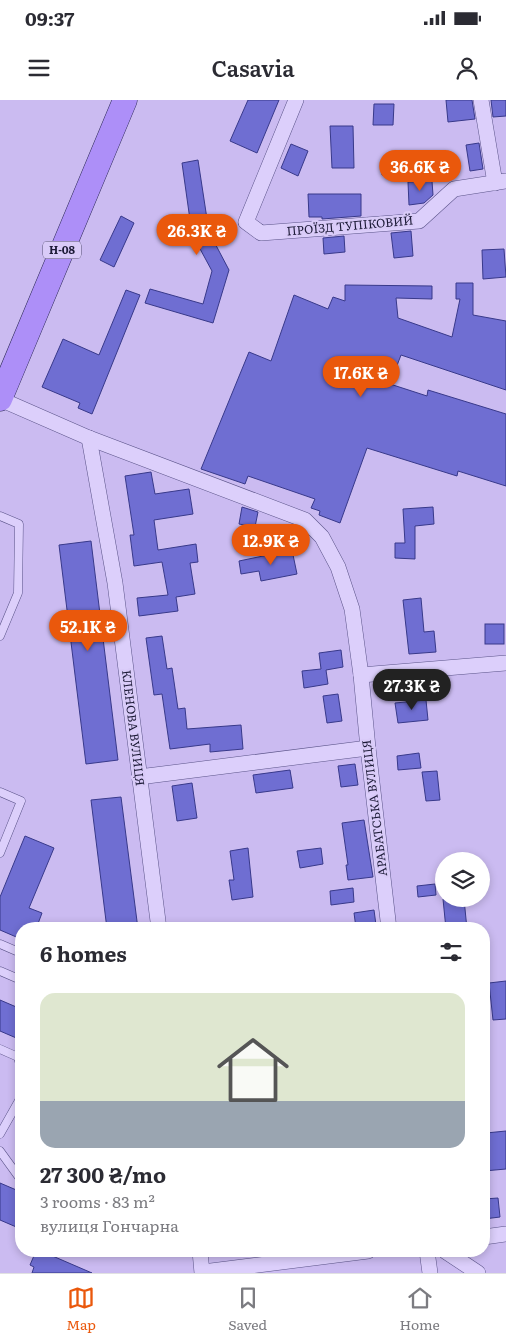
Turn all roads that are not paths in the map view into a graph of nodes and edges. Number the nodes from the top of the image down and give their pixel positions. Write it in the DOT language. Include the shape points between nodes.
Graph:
graph roads {
  1 [pos="125,100"];
  2 [pos="296,100"];
  3 [pos="481,100"];
  4 [pos="500,182"];
  5 [pos="0,399"];
  6 [pos="89,438"];
  7 [pos="0,516"];
  8 [pos="0,636"];
  9 [pos="506,663"];
  10 [pos="361,675"];
  11 [pos="368,748"];
  12 [pos="139,777"];
  13 [pos="0,792"];
  14 [pos="0,853"];
  15 [pos="157,922"];
  16 [pos="388,922"];
  17 [pos="0,944"];
  18 [pos="15,950"];
  19 [pos="0,971"];
  20 [pos="15,977"];
  21 [pos="0,1049"];
  22 [pos="15,1056"];
  23 [pos="15,1108"];
  24 [pos="0,1134"];
  25 [pos="0,1151"];
  26 [pos="15,1173"];
  27 [pos="506,1234"];
  28 [pos="490,1236"];
  29 [pos="201,1257"];
  30 [pos="321,1257"];
  31 [pos="428,1257"];
  32 [pos="454,1257"];
  33 [pos="202,1272"];
  34 [pos="430,1273"];
  35 [pos="478,1273"];
  1 -- 5 [label="main road, Н-08"];
  2 -- 4 [label="street, ПРОЇЗД ТУПІКОВИЙ" via="246,222 261,233 419,221 454,189"];
  3 -- 4 [label="street"];
  5 -- 6 [label="street"];
  6 -- 10 [label="street, АРАБАТСЬКА ВУЛИЦЯ" via="306,520 322,537 338,567 352,609"];
  6 -- 12 [label="street, КЛЕНОВА ВУЛИЦЯ" via="115,583"];
  7 -- 8 [label="lane" via="18,524 18,593"];
  9 -- 10 [label="street"];
  10 -- 11 [label="street, АРАБАТСЬКА ВУЛИЦЯ"];
  11 -- 12 [label="street"];
  11 -- 16 [label="street, АРАБАТСЬКА ВУЛИЦЯ"];
  12 -- 15 [label="street, КЛЕНОВА ВУЛИЦЯ"];
  13 -- 14 [label="lane" via="21,801"];
  17 -- 18 [label="lane"];
  19 -- 20 [label="lane"];
  21 -- 22 [label="lane"];
  23 -- 24 [label="lane"];
  25 -- 26 [label="lane"];
  27 -- 28 [label="street"];
  29 -- 33 [label="street"];
  30 -- 33 [label="street"];
  31 -- 34 [label="street"];
  32 -- 35 [label="street"];
}
